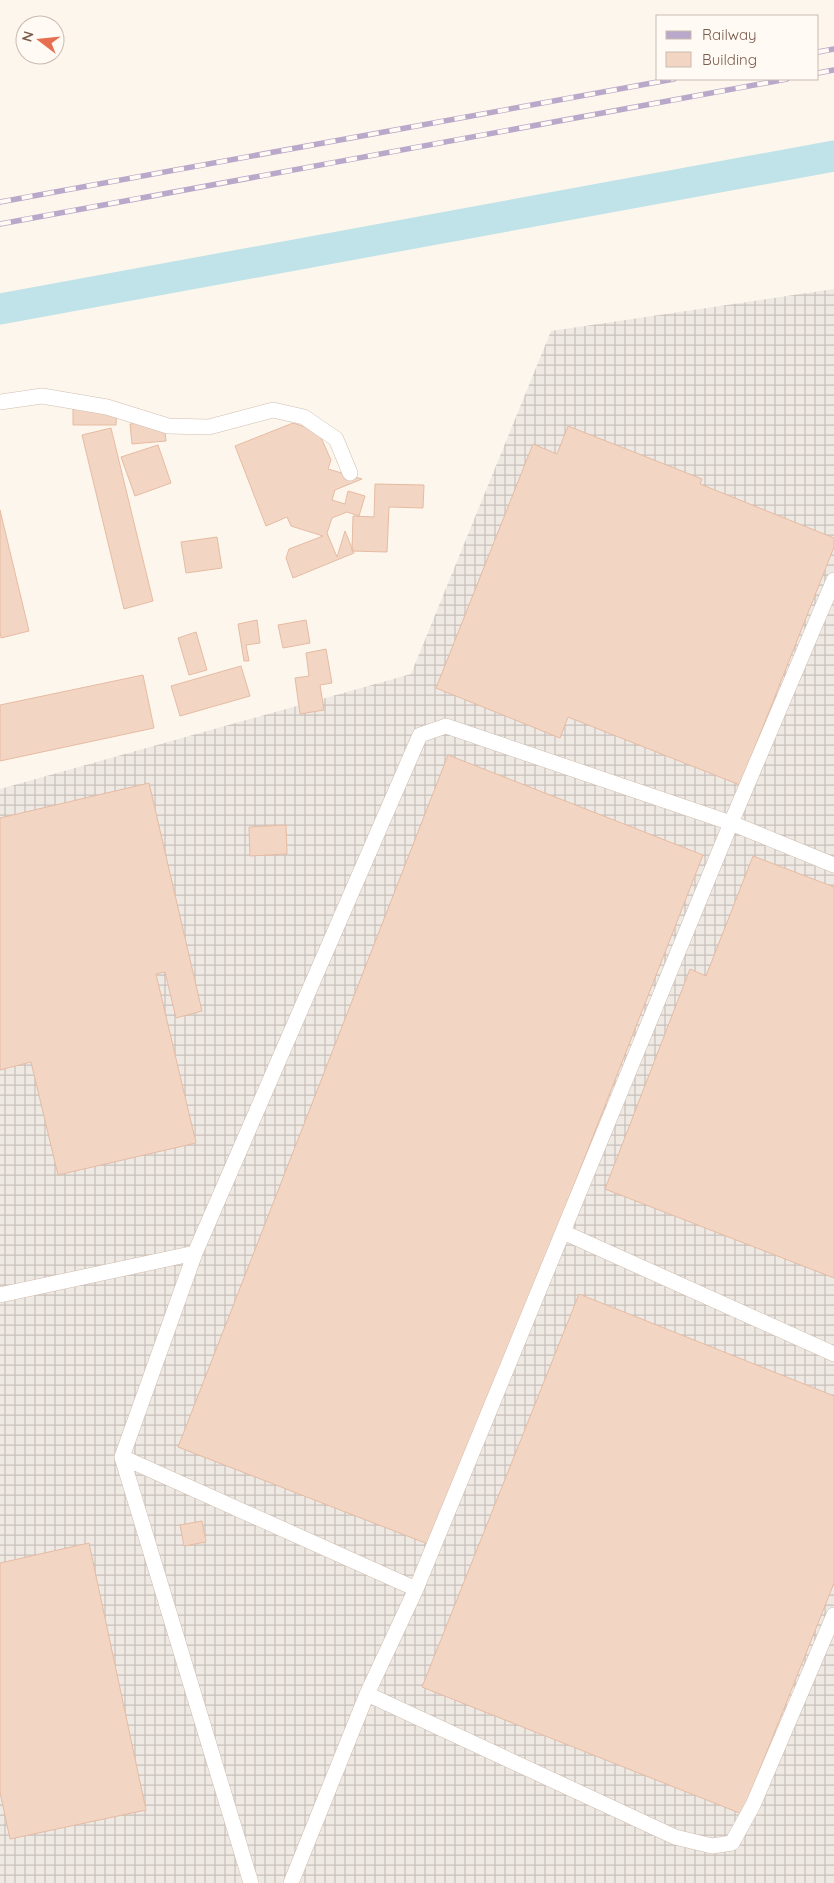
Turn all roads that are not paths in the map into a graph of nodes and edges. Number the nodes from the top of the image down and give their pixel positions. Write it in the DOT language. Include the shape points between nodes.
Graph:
graph roads {
  1 [pos="0,402"];
  2 [pos="350,473"];
  3 [pos="834,580"];
  4 [pos="731,823"];
  5 [pos="834,865"];
  6 [pos="563,1232"];
  7 [pos="195,1253"];
  8 [pos="0,1295"];
  9 [pos="834,1354"];
  10 [pos="122,1456"];
  11 [pos="416,1590"];
  12 [pos="834,1615"];
  13 [pos="367,1694"];
  14 [pos="252,1883"];
  15 [pos="291,1883"];
  1 -- 2 [label="lane" via="42,396 107,407 168,426 209,427 273,410 304,416 336,439"];
  3 -- 4 [label="lane"];
  4 -- 5 [label="lane"];
  4 -- 6 [label="lane"];
  4 -- 7 [label="lane" via="446,726 420,735"];
  6 -- 9 [label="lane"];
  6 -- 11 [label="lane"];
  7 -- 8 [label="lane"];
  7 -- 10 [label="lane"];
  10 -- 11 [label="lane"];
  10 -- 14 [label="lane"];
  11 -- 13 [label="lane"];
  12 -- 13 [label="lane" via="753,1805 732,1843 712,1846 675,1837"];
  13 -- 15 [label="lane"];
}
